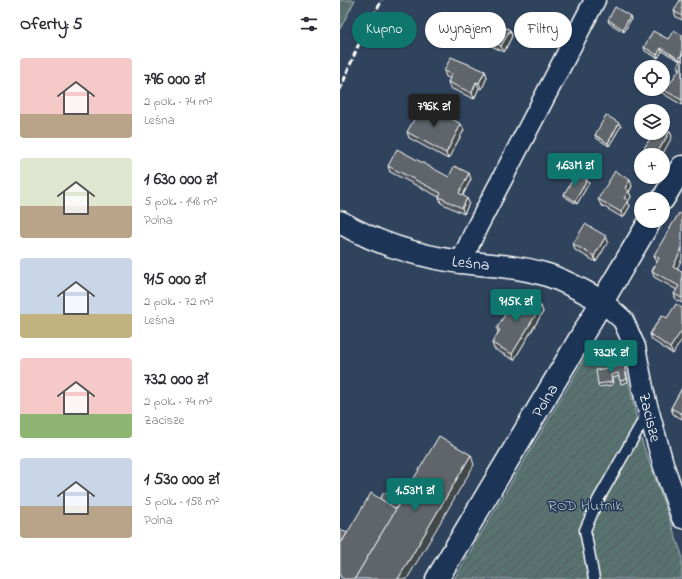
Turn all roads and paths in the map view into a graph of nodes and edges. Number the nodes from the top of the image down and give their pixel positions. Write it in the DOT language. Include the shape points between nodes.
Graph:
graph roads {
  1 [pos="596,0"];
  2 [pos="682,167"];
  3 [pos="667,192"];
  4 [pos="340,222"];
  5 [pos="646,228"];
  6 [pos="461,262"];
  7 [pos="602,301"];
  8 [pos="649,412"];
  9 [pos="682,518"];
  10 [pos="437,579"];
  11 [pos="594,579"];
  1 -- 6 [label="street"];
  2 -- 3 [label="street"];
  4 -- 6 [label="street, Leśna" via="416,255"];
  5 -- 7 [label="street, Polna"];
  6 -- 7 [label="street, Leśna" via="510,266 545,274"];
  7 -- 8 [label="street, Zacisze" via="623,320 636,347"];
  7 -- 10 [label="street, Polna"];
  8 -- 9 [label="street, Zacisze" via="664,467"];
  8 -- 11 [label="lane" via="598,500 585,530"];
}
